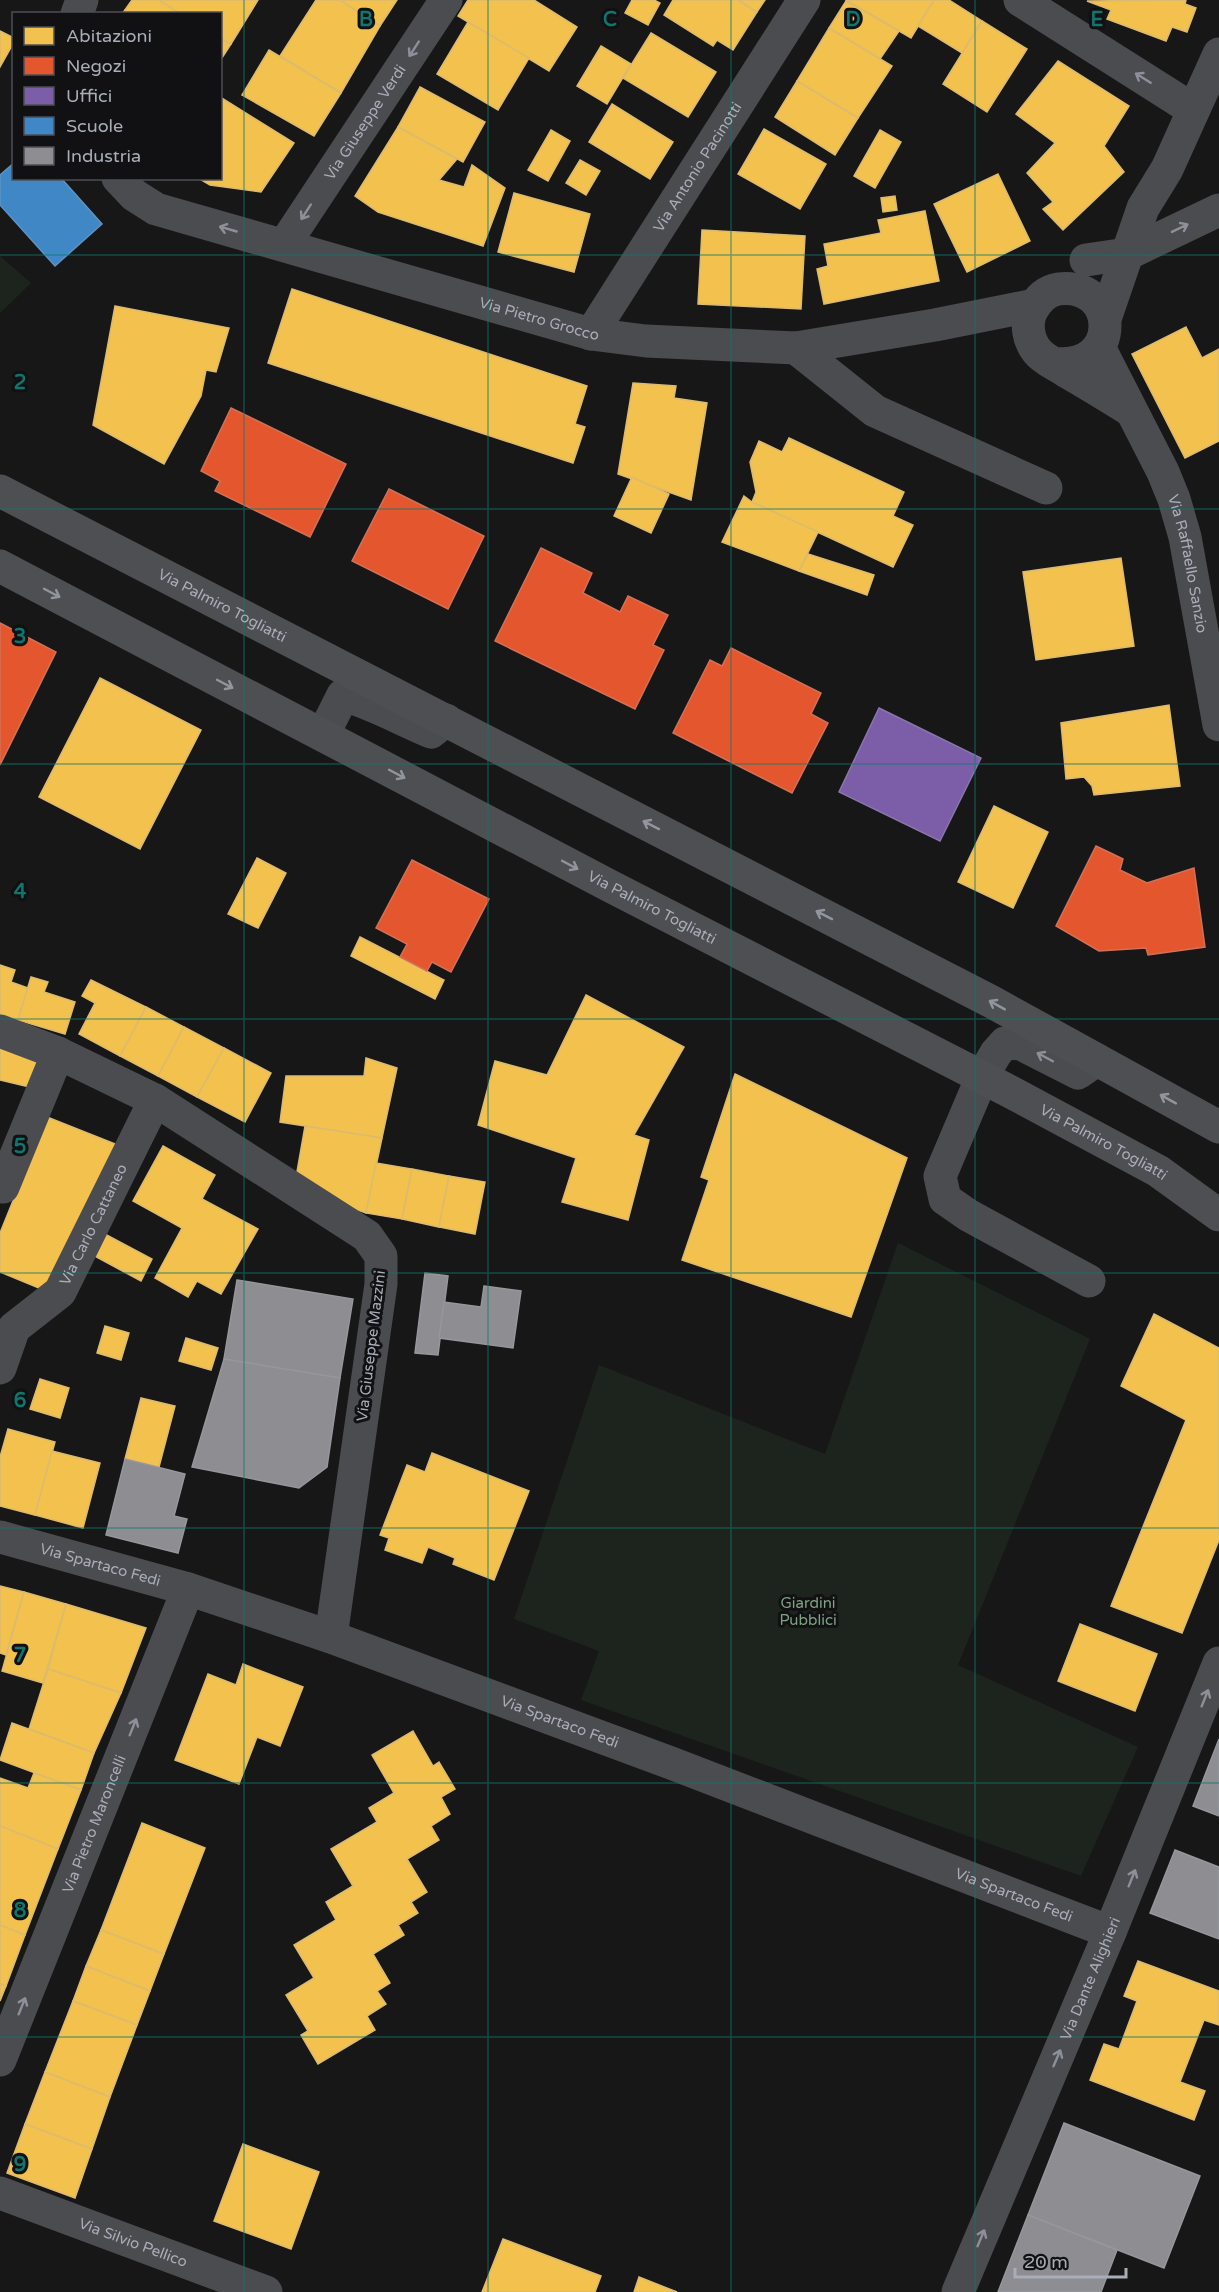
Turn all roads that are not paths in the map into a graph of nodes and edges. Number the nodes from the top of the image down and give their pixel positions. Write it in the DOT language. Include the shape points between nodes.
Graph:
graph roads {
  1 [pos="446,0"];
  2 [pos="804,0"];
  3 [pos="1020,0"];
  4 [pos="1219,54"];
  5 [pos="1192,109"];
  6 [pos="120,180"];
  7 [pos="1143,208"];
  8 [pos="1219,210"];
  9 [pos="284,245"];
  10 [pos="1127,255"];
  11 [pos="1086,260"];
  12 [pos="1039,309"];
  13 [pos="1102,333"];
  14 [pos="591,334"];
  15 [pos="796,348"];
  16 [pos="1053,363"];
  17 [pos="1130,410"];
  18 [pos="1046,488"];
  19 [pos="0,491"];
  20 [pos="0,566"];
  21 [pos="446,720"];
  22 [pos="1219,725"];
  23 [pos="323,735"];
  24 [pos="0,1031"];
  25 [pos="58,1053"];
  26 [pos="1097,1060"];
  27 [pos="982,1077"];
  28 [pos="155,1100"];
  29 [pos="1217,1124"];
  30 [pos="3,1187"];
  31 [pos="1219,1215"];
  32 [pos="1089,1281"];
  33 [pos="0,1368"];
  34 [pos="0,1537"];
  35 [pos="188,1589"];
  36 [pos="331,1637"];
  37 [pos="1219,1663"];
  38 [pos="1110,1932"];
  39 [pos="0,2060"];
  40 [pos="0,2193"];
  41 [pos="266,2292"];
  42 [pos="958,2292"];
  1 -- 9 [label="street, Via Giuseppe Verdi, one-way"];
  2 -- 14 [label="street, Via Antonio Pacinotti"];
  5 -- 3 [label="street, one-way"];
  4 -- 5 [label="street"];
  5 -- 7 [label="street" via="1167,169"];
  9 -- 6 [label="street, Via Pietro Grocco, one-way" via="156,209"];
  7 -- 10 [label="street"];
  7 -- 11 [label="street"];
  10 -- 8 [label="street, one-way"];
  9 -- 14 [label="street, Via Pietro Grocco"];
  10 -- 11 [label="street"];
  10 -- 13 [label="street"];
  11 -- 12 [label="street"];
  12 -- 13 [label="street" via="1070,288 1083,292 1100,306"];
  12 -- 15 [label="street, Via Pietro Grocco"];
  12 -- 16 [label="street" via="1032,345"];
  13 -- 16 [label="street" via="1086,360 1067,365"];
  13 -- 17 [label="street, Via Raffaello Sanzio"];
  14 -- 15 [label="street, Via Pietro Grocco" via="646,341"];
  15 -- 18 [label="street" via="874,411"];
  16 -- 17 [label="street"];
  17 -- 22 [label="street, Via Raffaello Sanzio" via="1163,472 1180,518"];
  19 -- 21 [label="main road, Via Palmiro Togliatti"];
  20 -- 23 [label="main road, Via Palmiro Togliatti, one-way"];
  21 -- 23 [label="street" via="431,732 343,695"];
  26 -- 21 [label="main road, Via Palmiro Togliatti, one-way"];
  23 -- 27 [label="main road, Via Palmiro Togliatti, one-way"];
  24 -- 25 [label="street, Via Giuseppe Mazzini"];
  25 -- 28 [label="street, Via Giuseppe Mazzini"];
  25 -- 30 [label="street"];
  26 -- 27 [label="street, one-way" via="1078,1073 1021,1044 1005,1043"];
  29 -- 26 [label="main road, Via Palmiro Togliatti, one-way"];
  27 -- 31 [label="main road, Via Palmiro Togliatti" via="1158,1171"];
  27 -- 32 [label="street" via="940,1176 945,1199"];
  28 -- 33 [label="street, Via Carlo Cattaneo" via="60,1292 14,1328"];
  28 -- 36 [label="street, Via Giuseppe Mazzini" via="367,1236 381,1256 381,1284"];
  34 -- 35 [label="street, Via Spartaco Fedi"];
  35 -- 36 [label="street, Via Spartaco Fedi"];
  39 -- 35 [label="street, Via Pietro Maroncelli, one-way"];
  36 -- 38 [label="street, Via Spartaco Fedi"];
  38 -- 37 [label="street, Via Dante Alighieri, one-way"];
  42 -- 38 [label="street, Via Dante Alighieri, one-way"];
  40 -- 41 [label="street, Via Silvio Pellico"];
}
